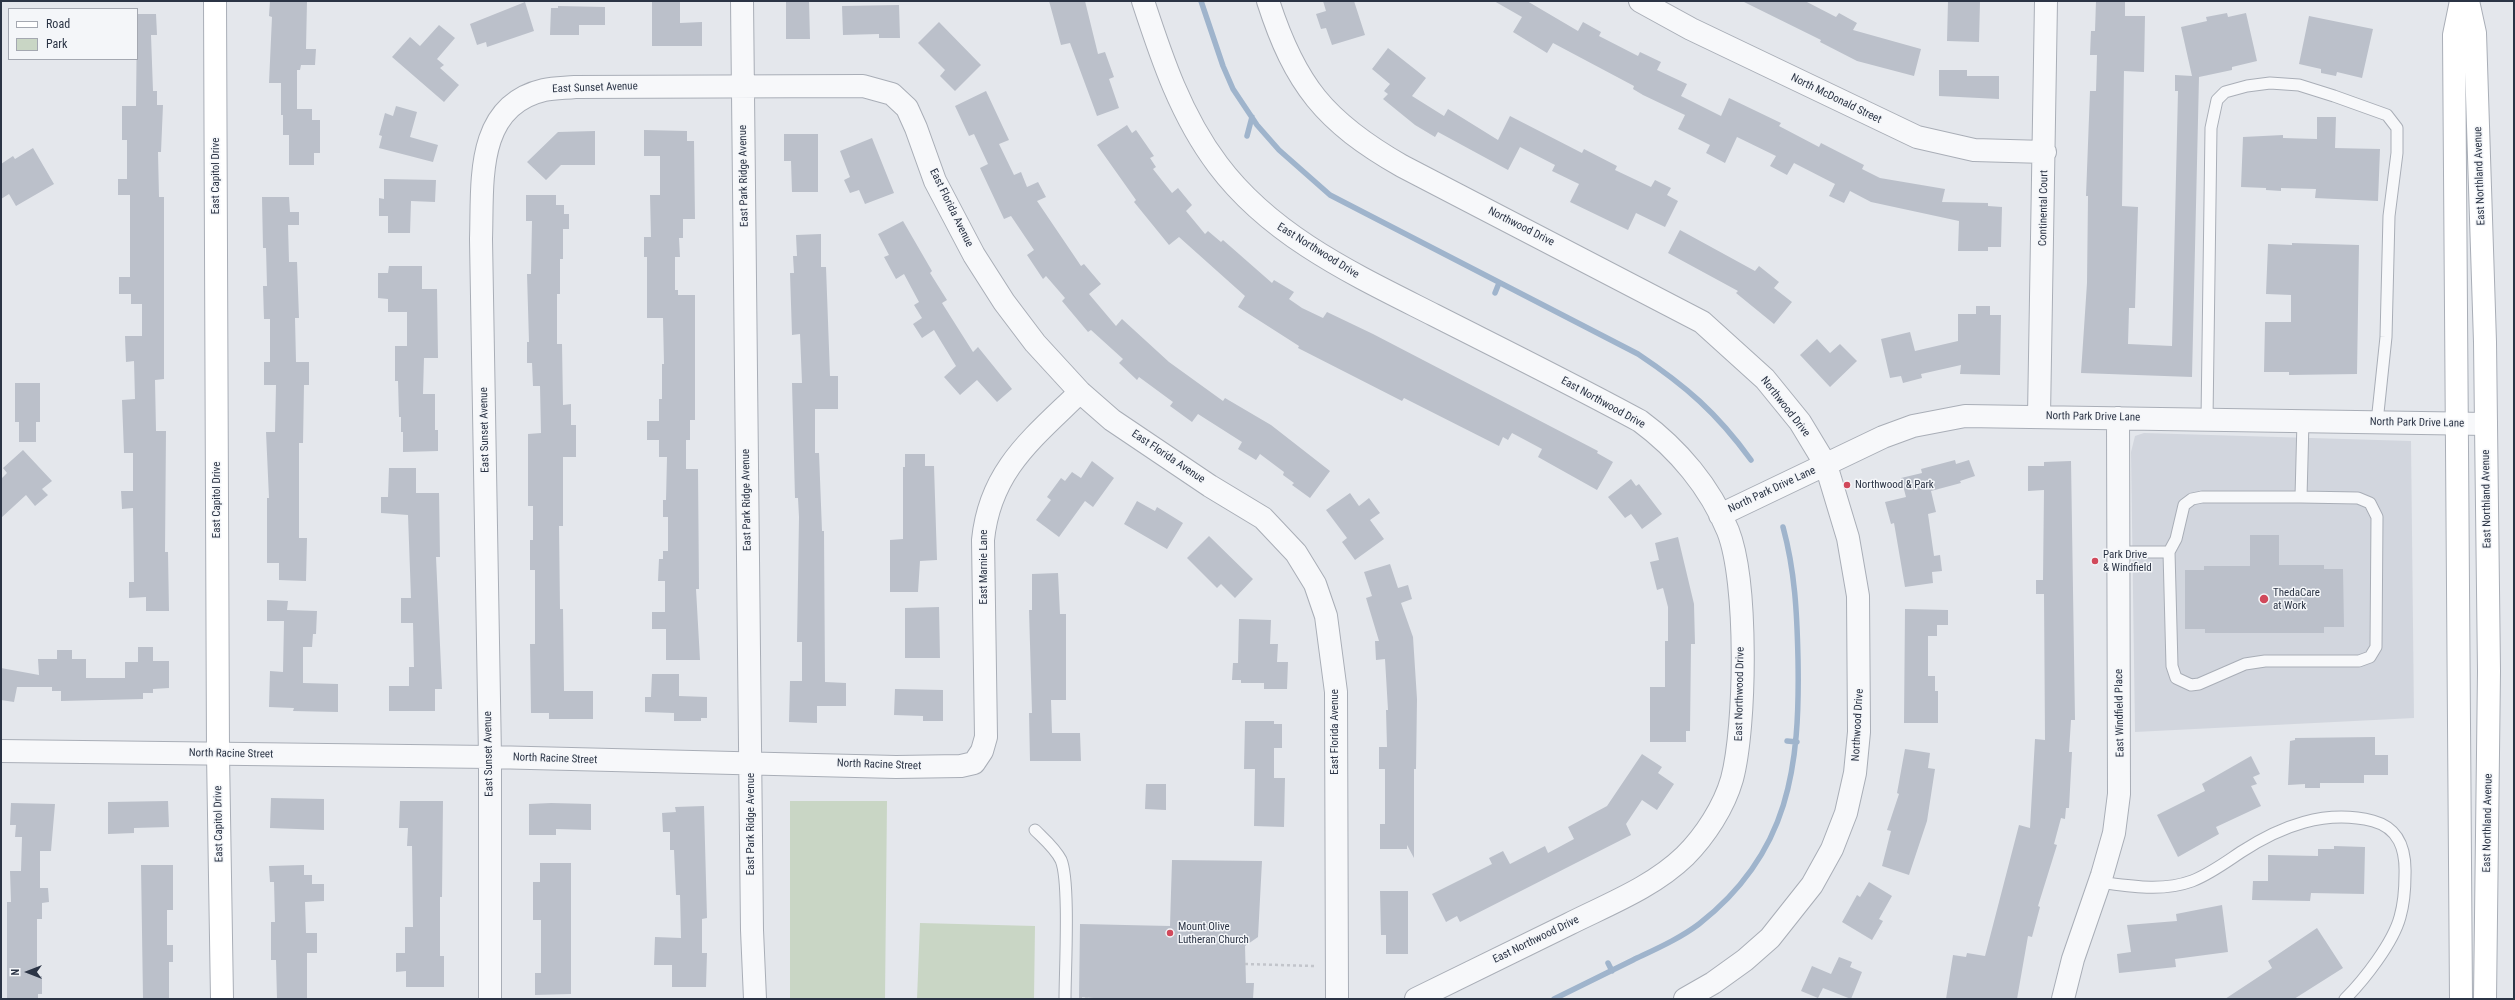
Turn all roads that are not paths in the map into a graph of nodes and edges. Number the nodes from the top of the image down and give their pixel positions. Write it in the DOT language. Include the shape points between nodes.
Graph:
graph roads {
  1 [pos="215,1"];
  2 [pos="742,1"];
  3 [pos="1143,1"];
  4 [pos="1268,1"];
  5 [pos="1640,1"];
  6 [pos="2046,1"];
  7 [pos="2461,1"];
  8 [pos="2468,1"];
  9 [pos="1670,8"];
  10 [pos="743,86"];
  11 [pos="2045,152"];
  12 [pos="1080,392"];
  13 [pos="2039,416"];
  14 [pos="2118,418"];
  15 [pos="2207,418"];
  16 [pos="2304,421"];
  17 [pos="2377,422"];
  18 [pos="2457,424"];
  19 [pos="2486,424"];
  20 [pos="1826,465"];
  21 [pos="2301,497"];
  22 [pos="1720,515"];
  23 [pos="2118,552"];
  24 [pos="2169,552"];
  25 [pos="982,751"];
  26 [pos="1,752"];
  27 [pos="218,754"];
  28 [pos="490,757"];
  29 [pos="751,762"];
  30 [pos="1034,830"];
  31 [pos="2099,882"];
  32 [pos="222,999"];
  33 [pos="490,999"];
  34 [pos="755,999"];
  35 [pos="1065,999"];
  36 [pos="1337,999"];
  37 [pos="1416,999"];
  38 [pos="1685,999"];
  39 [pos="2063,999"];
  40 [pos="2345,999"];
  41 [pos="2461,999"];
  42 [pos="2486,999"];
  1 -- 27 [label="main road, East Capitol Drive"];
  2 -- 10 [label="street, East Park Ridge Avenue"];
  3 -- 22 [label="street, East Northwood Drive" via="1163,64 1197,135 1218,166 1262,213 1286,233 1356,276 1640,421 1688,465"];
  4 -- 20 [label="street, Northwood Drive" via="1291,61 1308,90 1354,136 1402,166 1702,322 1765,379 1800,422"];
  5 -- 9 [label="street, North McDonald Street"];
  6 -- 11 [label="street, Continental Court"];
  7 -- 18 [label="main road" via="2454,35"];
  8 -- 19 [label="main road, East Northland Avenue" via="2475,33"];
  9 -- 11 [label="street, North McDonald Street" via="1691,29 1917,137 1974,150"];
  10 -- 12 [label="street, East Florida Avenue" via="863,86 892,94 907,108 935,181 974,255 1034,343"];
  10 -- 28 [label="street, East Sunset Avenue" via="574,87 544,90 527,96 511,106 497,122 487,143 483,160 481,239"];
  10 -- 29 [label="street, East Park Ridge Avenue"];
  11 -- 13 [label="street, Continental Court"];
  12 -- 25 [label="street, East Marnie Lane" via="1008,466 994,491 985,517 983,540 987,707 986,737"];
  12 -- 36 [label="street, East Florida Avenue" via="1112,420 1146,444 1263,518 1296,553 1315,584 1326,616 1336,692"];
  13 -- 14 [label="street, North Park Drive Lane"];
  13 -- 20 [label="street, North Park Drive Lane" via="1965,416 1913,426 1883,437"];
  14 -- 15 [label="street, North Park Drive Lane"];
  14 -- 23 [label="street, East Windfield Place"];
  15 -- 16 [label="street, North Park Drive Lane"];
  15 -- 17 [label="lane" via="2210,128 2217,100 2225,92 2270,83 2299,85 2334,96 2387,115 2397,128 2397,153 2388,216 2386,337"];
  16 -- 17 [label="street, North Park Drive Lane"];
  16 -- 21 [label="lane"];
  17 -- 18 [label="street, North Park Drive Lane"];
  18 -- 19 [label="street, North Park Drive Lane"];
  18 -- 41 [label="main road"];
  19 -- 42 [label="main road, East Northland Avenue" via="2490,671"];
  20 -- 22 [label="street, North Park Drive Lane"];
  20 -- 38 [label="street, Northwood Drive" via="1848,538 1858,596 1859,732 1856,773 1846,813 1832,849 1812,885 1774,932 1745,960"];
  21 -- 24 [label="lane" via="2192,499 2184,505 2176,539"];
  21 -- 24 [label="lane" via="2358,498 2370,503 2376,517 2376,647 2370,657 2359,661 2264,661 2246,664 2191,685 2176,678 2172,666"];
  22 -- 37 [label="street, East Northwood Drive" via="1729,534 1739,587 1739,743 1731,781 1699,842 1657,878 1622,898"];
  23 -- 24 [label="lane"];
  23 -- 31 [label="street, East Windfield Place" via="2121,757 2119,794 2114,833"];
  25 -- 29 [label="street, North Racine Street" via="974,763 961,766 896,767"];
  26 -- 27 [label="street, North Racine Street"];
  27 -- 28 [label="street, North Racine Street"];
  27 -- 32 [label="main road, East Capitol Drive"];
  28 -- 29 [label="street, North Racine Street"];
  28 -- 33 [label="street, East Sunset Avenue"];
  29 -- 34 [label="street, East Park Ridge Avenue"];
  30 -- 35 [label="lane" via="1055,850 1062,862 1065,891"];
  31 -- 39 [label="street, East Windfield Place" via="2073,959"];
  31 -- 40 [label="lane" via="2164,887 2192,881 2206,875 2261,839 2308,820 2329,817 2384,824 2395,832 2401,843 2405,865 2405,890 2400,918 2382,952 2359,985"];
}
